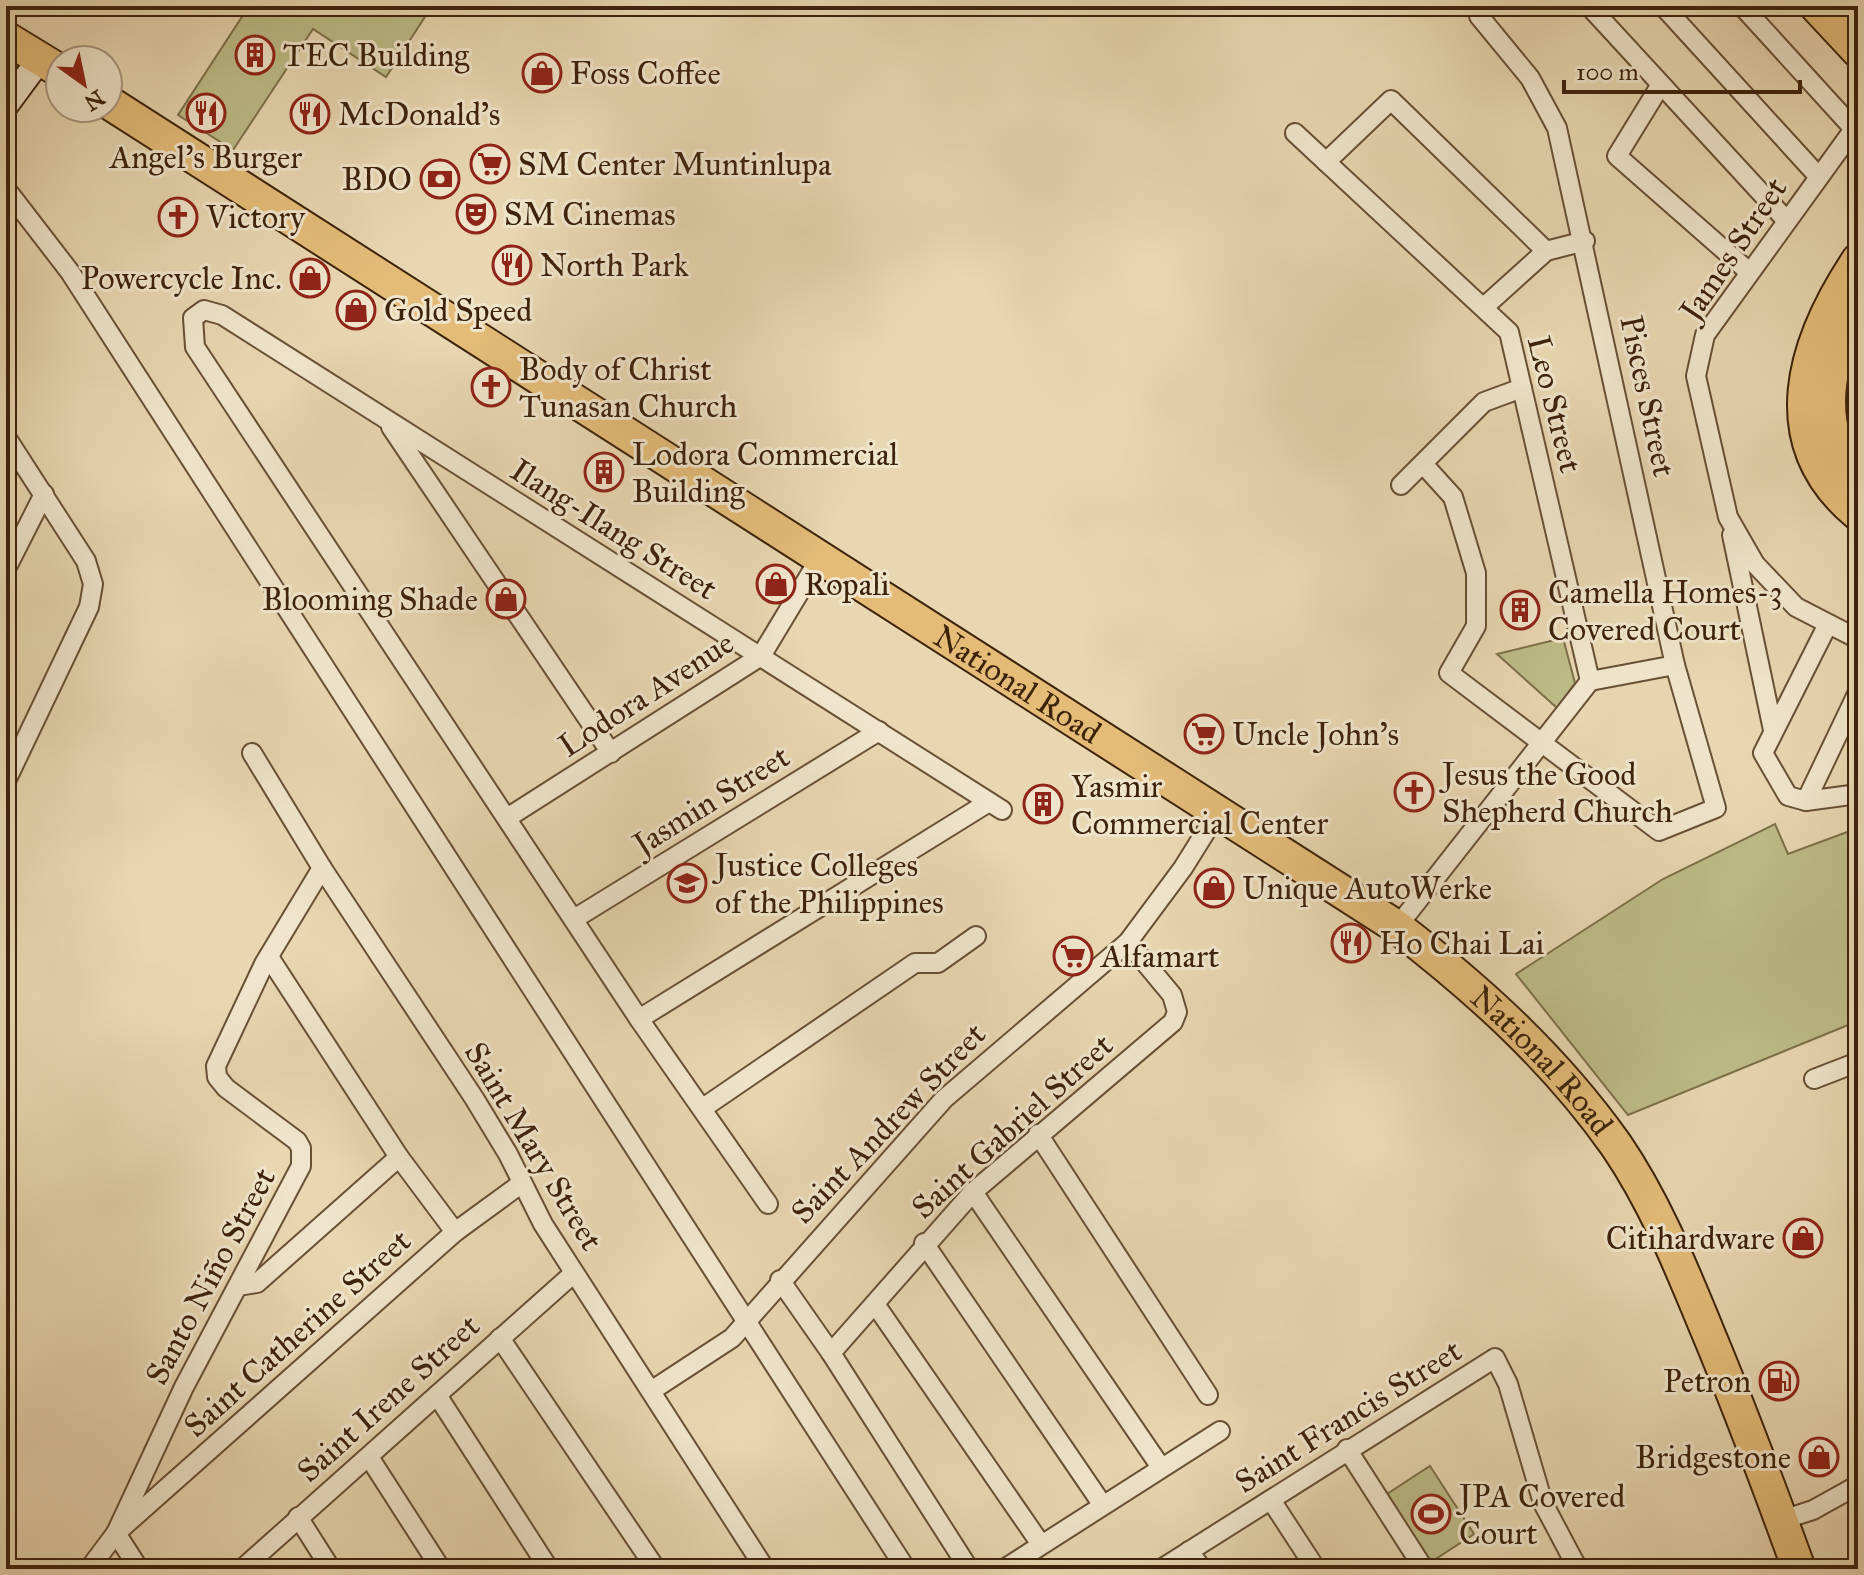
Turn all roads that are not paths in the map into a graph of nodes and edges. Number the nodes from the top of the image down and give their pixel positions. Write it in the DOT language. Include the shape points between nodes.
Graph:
graph roads {
  1 [pos="1589,6"];
  2 [pos="1663,6"];
  3 [pos="1742,6"];
  4 [pos="1816,6"];
  5 [pos="1479,16"];
  6 [pos="6,38"];
  7 [pos="1858,51"];
  8 [pos="44,61"];
  9 [pos="44,70"];
  10 [pos="1660,86"];
  11 [pos="6,105"];
  12 [pos="124,112"];
  13 [pos="1295,133"];
  14 [pos="1326,162"];
  15 [pos="1819,177"];
  16 [pos="6,189"];
  17 [pos="1786,220"];
  18 [pos="1585,241"];
  19 [pos="1546,251"];
  20 [pos="1858,260"];
  21 [pos="1748,271"];
  22 [pos="1858,299"];
  23 [pos="1484,307"];
  24 [pos="1522,388"];
  25 [pos="385,418"];
  26 [pos="6,437"];
  27 [pos="451,462"];
  28 [pos="1424,465"];
  29 [pos="1858,482"];
  30 [pos="429,483"];
  31 [pos="1401,485"];
  32 [pos="44,494"];
  33 [pos="1858,514"];
  34 [pos="1728,517"];
  35 [pos="820,558"];
  36 [pos="6,569"];
  37 [pos="1827,626"];
  38 [pos="1858,639"];
  39 [pos="761,656"];
  40 [pos="1675,665"];
  41 [pos="1590,681"];
  42 [pos="1858,692"];
  43 [pos="1773,730"];
  44 [pos="879,731"];
  45 [pos="1538,743"];
  46 [pos="252,753"];
  47 [pos="611,753"];
  48 [pos="6,781"];
  49 [pos="1858,794"];
  50 [pos="1806,801"];
  51 [pos="1218,812"];
  52 [pos="507,818"];
  53 [pos="322,868"];
  54 [pos="574,919"];
  55 [pos="1397,927"];
  56 [pos="976,936"];
  57 [pos="1128,942"];
  58 [pos="269,957"];
  59 [pos="639,1019"];
  60 [pos="1858,1062"];
  61 [pos="1814,1079"];
  62 [pos="703,1108"];
  63 [pos="1038,1134"];
  64 [pos="399,1157"];
  65 [pos="522,1183"];
  66 [pos="973,1192"];
  67 [pos="768,1204"];
  68 [pos="455,1232"];
  69 [pos="924,1243"];
  70 [pos="574,1273"];
  71 [pos="780,1280"];
  72 [pos="238,1286"];
  73 [pos="875,1304"];
  74 [pos="746,1320"];
  75 [pos="500,1338"];
  76 [pos="831,1353"];
  77 [pos="651,1391"];
  78 [pos="437,1395"];
  79 [pos="1208,1395"];
  80 [pos="1220,1431"];
  81 [pos="1347,1449"];
  82 [pos="369,1457"];
  83 [pos="1160,1466"];
  84 [pos="1858,1485"];
  85 [pos="1271,1500"];
  86 [pos="1102,1504"];
  87 [pos="298,1517"];
  88 [pos="1782,1520"];
  89 [pos="116,1533"];
  90 [pos="1040,1543"];
  91 [pos="1189,1551"];
  92 [pos="89,1569"];
  93 [pos="139,1569"];
  94 [pos="242,1569"];
  95 [pos="331,1569"];
  96 [pos="441,1569"];
  97 [pos="549,1569"];
  98 [pos="656,1569"];
  99 [pos="765,1569"];
  100 [pos="906,1569"];
  101 [pos="969,1569"];
  102 [pos="1004,1569"];
  103 [pos="1161,1569"];
  104 [pos="1202,1569"];
  105 [pos="1316,1569"];
  106 [pos="1424,1569"];
  107 [pos="1578,1569"];
  108 [pos="1799,1569"];
  1 -- 10 [label="street"];
  2 -- 15 [label="street"];
  3 -- 15 [label="street, James Street" via="1854,129"];
  4 -- 7 [label="highway"];
  5 -- 18 [label="street, Pisces Street" via="1503,40 1557,128"];
  6 -- 8 [label="highway"];
  9 -- 11 [label="street"];
  10 -- 17 [label="street"];
  10 -- 21 [label="street" via="1617,156"];
  12 -- 35 [label="highway, National Road"];
  13 -- 14 [label="street, Leo Street"];
  14 -- 19 [label="street" via="1391,100"];
  14 -- 23 [label="street, Leo Street"];
  15 -- 17 [label="street, James Street"];
  16 -- 74 [label="street" via="70,272"];
  17 -- 21 [label="street, James Street"];
  18 -- 19 [label="street"];
  18 -- 40 [label="street, Pisces Street"];
  19 -- 23 [label="street"];
  20 -- 33 [label="highway" via="1816,336 1803,397 1812,449 1832,485"];
  21 -- 34 [label="street, James Street" via="1705,335 1696,376"];
  22 -- 29 [label="highway" via="1837,349 1828,404 1833,437"];
  23 -- 24 [label="street, Leo Street" via="1509,332"];
  24 -- 28 [label="street" via="1484,402"];
  24 -- 41 [label="street, Leo Street"];
  25 -- 27 [label="street, Ilang-Ilang Street"];
  25 -- 30 [label="street"];
  25 -- 52 [label="street, Ilang-Ilang Street" via="222,315 204,310 193,318 195,347"];
  26 -- 32 [label="street"];
  27 -- 30 [label="street"];
  27 -- 39 [label="street, Ilang-Ilang Street"];
  28 -- 31 [label="street"];
  28 -- 45 [label="street" via="1453,497 1476,573 1476,626 1449,673"];
  30 -- 47 [label="street"];
  32 -- 36 [label="street"];
  32 -- 48 [label="street" via="86,561 92,596"];
  34 -- 37 [label="street, James Street" via="1755,564 1796,607"];
  34 -- 43 [label="street"];
  35 -- 39 [label="street, Lodora Avenue"];
  35 -- 51 [label="highway, National Road"];
  37 -- 38 [label="street, James Street"];
  37 -- 43 [label="street"];
  39 -- 44 [label="street, Ilang-Ilang Street"];
  39 -- 47 [label="street, Lodora Avenue"];
  40 -- 41 [label="street"];
  40 -- 45 [label="street, Pisces Street" via="1716,808 1659,831"];
  41 -- 45 [label="street"];
  42 -- 50 [label="street"];
  43 -- 50 [label="street" via="1763,753 1788,796"];
  44 -- 54 [label="street, Jasmin Street"];
  44 -- 59 [label="street, Ilang-Ilang Street" via="995,806"];
  45 -- 55 [label="street"];
  46 -- 53 [label="street, Saint Mary Street"];
  47 -- 52 [label="street, Lodora Avenue"];
  49 -- 50 [label="street"];
  51 -- 55 [label="highway, National Road"];
  51 -- 57 [label="street, Saint Andrew Street"];
  52 -- 54 [label="street"];
  53 -- 58 [label="street, Santo Niño Street"];
  53 -- 65 [label="street, Saint Mary Street" via="474,1098"];
  54 -- 59 [label="street"];
  55 -- 88 [label="highway, National Road" via="1524,1033 1617,1148 1676,1255"];
  56 -- 62 [label="street" via="938,963 915,963"];
  57 -- 63 [label="street, Saint Gabriel Street" via="1172,995 1177,1012 1173,1022"];
  57 -- 71 [label="street, Saint Andrew Street" via="944,1099"];
  58 -- 64 [label="street"];
  58 -- 72 [label="street, Santo Niño Street" via="216,1073 226,1088 292,1135 303,1158"];
  59 -- 62 [label="street"];
  60 -- 61 [label="street"];
  62 -- 67 [label="street"];
  63 -- 66 [label="street, Saint Gabriel Street"];
  63 -- 79 [label="street"];
  64 -- 68 [label="street"];
  64 -- 72 [label="street" via="257,1283"];
  65 -- 68 [label="street, Saint Catherine Street"];
  65 -- 70 [label="street, Saint Mary Street"];
  66 -- 69 [label="street, Saint Gabriel Street"];
  66 -- 83 [label="street"];
  68 -- 89 [label="street, Saint Catherine Street"];
  69 -- 73 [label="street, Saint Gabriel Street"];
  69 -- 86 [label="street"];
  70 -- 75 [label="street, Saint Irene Street"];
  70 -- 77 [label="street, Saint Mary Street"];
  71 -- 74 [label="street, Saint Andrew Street"];
  71 -- 76 [label="street"];
  72 -- 89 [label="street, Santo Niño Street"];
  73 -- 76 [label="street, Saint Gabriel Street"];
  73 -- 90 [label="street"];
  74 -- 77 [label="street, Saint Andrew Street" via="732,1338"];
  74 -- 100 [label="street"];
  75 -- 78 [label="street, Saint Irene Street"];
  75 -- 98 [label="street"];
  76 -- 101 [label="street"];
  77 -- 99 [label="street, Saint Mary Street"];
  78 -- 82 [label="street, Saint Irene Street"];
  78 -- 97 [label="street"];
  80 -- 83 [label="street"];
  81 -- 85 [label="street, Saint Francis Street"];
  81 -- 106 [label="street"];
  81 -- 107 [label="street, Saint Francis Street" via="1495,1358 1508,1384 1543,1503"];
  82 -- 87 [label="street, Saint Irene Street"];
  82 -- 96 [label="street"];
  83 -- 86 [label="street"];
  84 -- 88 [label="street"];
  85 -- 91 [label="street, Saint Francis Street"];
  85 -- 105 [label="street"];
  86 -- 90 [label="street"];
  87 -- 94 [label="street, Saint Irene Street"];
  87 -- 95 [label="street"];
  88 -- 108 [label="highway, National Road"];
  89 -- 92 [label="street"];
  89 -- 93 [label="street"];
  90 -- 102 [label="street"];
  91 -- 103 [label="street, Saint Francis Street"];
  91 -- 104 [label="street"];
}
